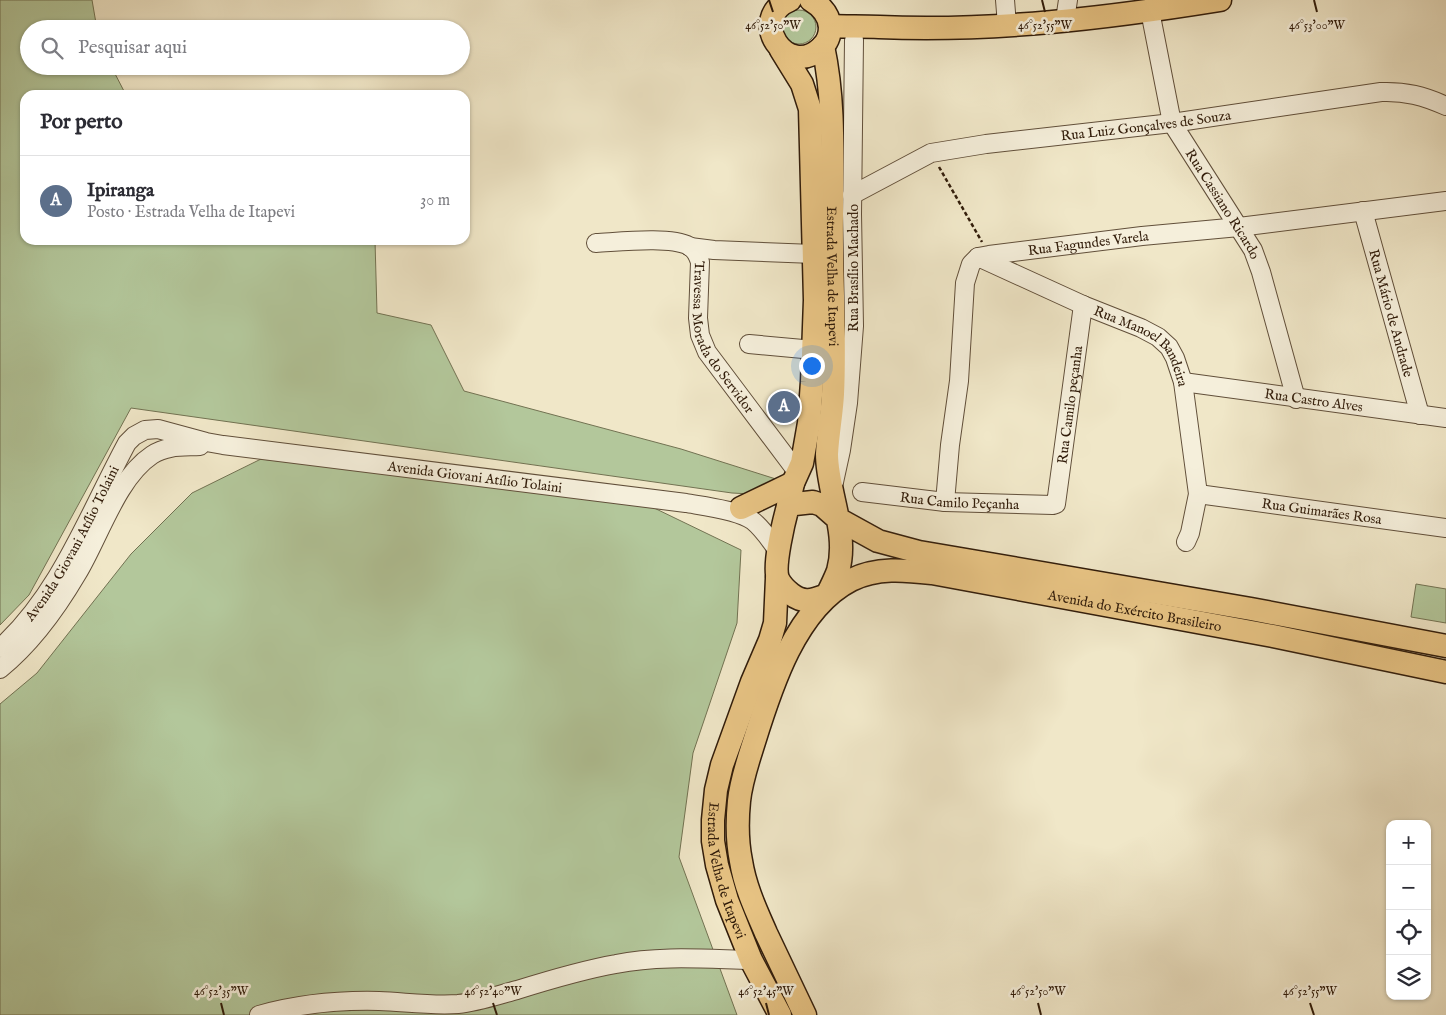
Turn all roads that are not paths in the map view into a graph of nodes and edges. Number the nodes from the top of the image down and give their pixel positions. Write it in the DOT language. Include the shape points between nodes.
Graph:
graph roads {
  1 [pos="762,0"];
  2 [pos="790,0"];
  3 [pos="810,0"];
  4 [pos="1005,0"];
  5 [pos="1210,1"];
  6 [pos="1067,10"];
  7 [pos="1150,11"];
  8 [pos="772,20"];
  9 [pos="1007,25"];
  10 [pos="893,28"];
  11 [pos="826,38"];
  12 [pos="854,40"];
  13 [pos="781,50"];
  14 [pos="1446,106"];
  15 [pos="1172,123"];
  16 [pos="852,195"];
  17 [pos="1446,201"];
  18 [pos="1363,211"];
  19 [pos="1239,227"];
  20 [pos="596,243"];
  21 [pos="690,246"];
  22 [pos="814,254"];
  23 [pos="983,256"];
  24 [pos="1084,305"];
  25 [pos="749,344"];
  26 [pos="814,350"];
  27 [pos="1183,382"];
  28 [pos="1296,399"];
  29 [pos="1420,415"];
  30 [pos="1446,418"];
  31 [pos="224,445"];
  32 [pos="793,491"];
  33 [pos="862,492"];
  34 [pos="1198,494"];
  35 [pos="834,495"];
  36 [pos="945,502"];
  37 [pos="1056,504"];
  38 [pos="733,509"];
  39 [pos="838,519"];
  40 [pos="1446,528"];
  41 [pos="1186,542"];
  42 [pos="778,551"];
  43 [pos="777,578"];
  44 [pos="827,595"];
  45 [pos="1446,646"];
  46 [pos="0,648"];
  47 [pos="0,669"];
  48 [pos="1446,672"];
  49 [pos="751,960"];
  50 [pos="259,1015"];
  51 [pos="780,1015"];
  52 [pos="805,1015"];
  1 -- 8 [label="main road, Estrada Velha de Itapevi"];
  2 -- 8 [label="main road" via="779,6"];
  3 -- 11 [label="main road, Estrada Velha de Itapevi" via="824,10 828,18"];
  4 -- 9 [label="street"];
  5 -- 7 [label="main road"];
  6 -- 7 [label="main road"];
  6 -- 9 [label="main road"];
  7 -- 15 [label="street, Rua Cassiano Ricardo"];
  8 -- 13 [label="main road, Estrada Velha de Itapevi" via="772,36"];
  9 -- 10 [label="main road"];
  10 -- 11 [label="main road"];
  10 -- 12 [label="main road"];
  11 -- 12 [label="main road" via="837,44"];
  11 -- 13 [label="main road" via="809,55 794,56"];
  11 -- 35 [label="main road, Estrada Velha de Itapevi" via="833,129 834,362 827,470"];
  12 -- 16 [label="street, Rua Brasílio Machado"];
  13 -- 22 [label="main road, Estrada Velha de Itapevi" via="802,84 810,109"];
  14 -- 15 [label="street, Rua Luiz Gonçalves de Souza" via="1410,93 1381,92"];
  15 -- 16 [label="street, Rua Luiz Gonçalves de Souza" via="931,153"];
  15 -- 19 [label="street, Rua Cassiano Ricardo"];
  16 -- 35 [label="street, Rua Brasílio Machado" via="854,326 848,403 834,478"];
  17 -- 18 [label="street, Rua Fagundes Varela"];
  18 -- 19 [label="street, Rua Fagundes Varela"];
  18 -- 29 [label="street, Rua Mário de Andrade"];
  19 -- 23 [label="street, Rua Fagundes Varela"];
  19 -- 28 [label="street, Rua Cassiano Ricardo" via="1257,261"];
  20 -- 21 [label="street, Travessa Morada do Servidor" via="668,241"];
  21 -- 22 [label="street, Travessa Morada do Servidor"];
  21 -- 32 [label="street, Travessa Morada do Servidor" via="700,262 698,318 707,352"];
  22 -- 26 [label="main road, Estrada Velha de Itapevi"];
  23 -- 24 [label="street, Rua Manoel Bandeira"];
  23 -- 36 [label="street" via="971,264 965,283 959,381"];
  24 -- 27 [label="street, Rua Manoel Bandeira" via="1158,337 1169,347"];
  24 -- 37 [label="street, Rua Camilo peçanha"];
  25 -- 26 [label="street"];
  26 -- 32 [label="main road, Estrada Velha de Itapevi" via="809,423"];
  27 -- 28 [label="street, Rua Castro Alves"];
  27 -- 34 [label="street, Rua Manoel Bandeira"];
  28 -- 29 [label="street, Rua Castro Alves"];
  29 -- 30 [label="street, Rua Castro Alves"];
  31 -- 38 [label="street, Avenida Giovani Atílio Tolaini"];
  31 -- 46 [label="street, Avenida Giovani Atílio Tolaini" via="158,429 145,430 134,436 123,450 57,578 36,608"];
  31 -- 47 [label="street, Avenida Giovani Atílio Tolaini" via="160,450 136,470 123,486 78,574 28,641"];
  32 -- 38 [label="main road"];
  32 -- 39 [label="main road, Avenida do Exército Brasileiro" via="822,505"];
  32 -- 42 [label="main road, Estrada Velha de Itapevi"];
  33 -- 36 [label="street, Rua Camilo Peçanha"];
  34 -- 40 [label="street, Rua Guimarães Rosa"];
  34 -- 41 [label="street, Rua Manoel Bandeira"];
  35 -- 39 [label="main road, Estrada Velha de Itapevi"];
  36 -- 37 [label="street, Rua Camilo Peçanha"];
  38 -- 42 [label="street, Avenida Giovani Atílio Tolaini" via="762,529"];
  39 -- 44 [label="main road, Estrada Velha de Itapevi" via="838,570"];
  39 -- 45 [label="main road, Avenida do Exército Brasileiro" via="878,541 919,552"];
  42 -- 43 [label="main road, Estrada Velha de Itapevi"];
  43 -- 44 [label="main road" via="799,599 810,602"];
  43 -- 49 [label="main road, Estrada Velha de Itapevi" via="775,623 722,765 713,820 717,865"];
  44 -- 48 [label="main road, Avenida do Exército Brasileiro" via="872,572 897,570 932,574 1273,636"];
  44 -- 52 [label="main road, Estrada Velha de Itapevi" via="792,642 767,700 744,777 737,833 750,897"];
  49 -- 50 [label="street" via="656,958 617,963 459,1004 336,1001 288,1007"];
  49 -- 51 [label="main road, Estrada Velha de Itapevi"];
}
